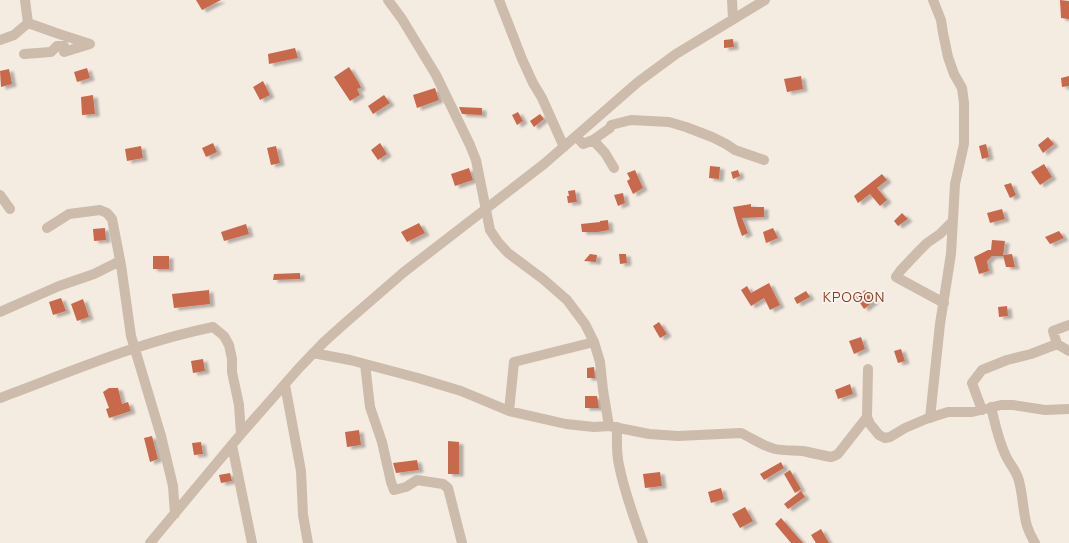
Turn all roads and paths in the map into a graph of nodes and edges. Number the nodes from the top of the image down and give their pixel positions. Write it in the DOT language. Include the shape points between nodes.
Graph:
graph roads {
  1 [pos="25,0"];
  2 [pos="388,0"];
  3 [pos="499,0"];
  4 [pos="732,0"];
  5 [pos="765,0"];
  6 [pos="933,0"];
  7 [pos="733,19"];
  8 [pos="28,23"];
  9 [pos="0,40"];
  10 [pos="24,54"];
  11 [pos="576,136"];
  12 [pos="593,140"];
  13 [pos="564,147"];
  14 [pos="764,160"];
  15 [pos="614,168"];
  16 [pos="0,195"];
  17 [pos="10,209"];
  18 [pos="486,209"];
  19 [pos="953,221"];
  20 [pos="47,228"];
  21 [pos="120,261"];
  22 [pos="944,303"];
  23 [pos="0,312"];
  24 [pos="1069,325"];
  25 [pos="594,342"];
  26 [pos="1057,344"];
  27 [pos="135,348"];
  28 [pos="1069,351"];
  29 [pos="313,353"];
  30 [pos="365,364"];
  31 [pos="868,369"];
  32 [pos="285,385"];
  33 [pos="0,398"];
  34 [pos="987,408"];
  35 [pos="1069,409"];
  36 [pos="509,411"];
  37 [pos="867,417"];
  38 [pos="930,418"];
  39 [pos="613,427"];
  40 [pos="241,434"];
  41 [pos="232,445"];
  42 [pos="175,514"];
  43 [pos="150,543"];
  44 [pos="252,543"];
  45 [pos="308,543"];
  46 [pos="462,543"];
  47 [pos="643,543"];
  48 [pos="1035,543"];
  1 -- 8 [label="street"];
  2 -- 18 [label="street" via="436,75 470,145 476,160"];
  3 -- 13 [label="street" via="522,59"];
  4 -- 7 [label="street"];
  5 -- 7 [label="street"];
  6 -- 19 [label="street" via="941,20 948,57 962,88 964,104 964,144 955,184"];
  7 -- 11 [label="street" via="676,54 638,82"];
  8 -- 9 [label="street" via="14,35"];
  8 -- 10 [label="street" via="90,44 64,52 64,46 56,46 51,52"];
  11 -- 12 [label="street" via="583,144"];
  11 -- 13 [label="street"];
  12 -- 14 [label="street" via="611,125 624,121 669,122 712,137 735,150"];
  12 -- 15 [label="street"];
  13 -- 18 [label="street"];
  16 -- 17 [label="street"];
  18 -- 25 [label="street" via="490,230 498,242 508,254 567,300 585,324"];
  18 -- 29 [label="street" via="404,272"];
  19 -- 22 [label="street"];
  19 -- 22 [label="street" via="927,243 896,277"];
  20 -- 21 [label="street" via="69,214 100,210 107,213 112,219"];
  21 -- 23 [label="street"];
  21 -- 27 [label="street"];
  22 -- 38 [label="street"];
  24 -- 26 [label="street" via="1053,331"];
  25 -- 36 [label="street" via="514,362"];
  25 -- 39 [label="street"];
  26 -- 28 [label="street"];
  26 -- 34 [label="street" via="982,370 972,382"];
  27 -- 33 [label="street"];
  27 -- 40 [label="street" via="213,327 224,336 229,345"];
  27 -- 42 [label="street" via="161,436 173,486"];
  29 -- 30 [label="street"];
  29 -- 32 [label="street"];
  30 -- 36 [label="street" via="461,391"];
  30 -- 46 [label="street" via="370,406 394,490 406,487 417,480 443,484 448,488"];
  31 -- 37 [label="street"];
  32 -- 40 [label="street"];
  32 -- 45 [label="street" via="301,471 303,515"];
  34 -- 35 [label="street" via="1014,405 1045,410"];
  34 -- 38 [label="street" via="972,412 948,412"];
  34 -- 48 [label="street" via="1000,443 1019,480 1027,528"];
  36 -- 39 [label="street" via="566,424"];
  37 -- 38 [label="street" via="879,435 885,438"];
  37 -- 39 [label="street" via="838,454 831,457 774,449 741,433 678,436"];
  39 -- 47 [label="street" via="622,480"];
  40 -- 41 [label="street"];
  41 -- 42 [label="street"];
  41 -- 44 [label="street"];
  42 -- 43 [label="street"];
}
